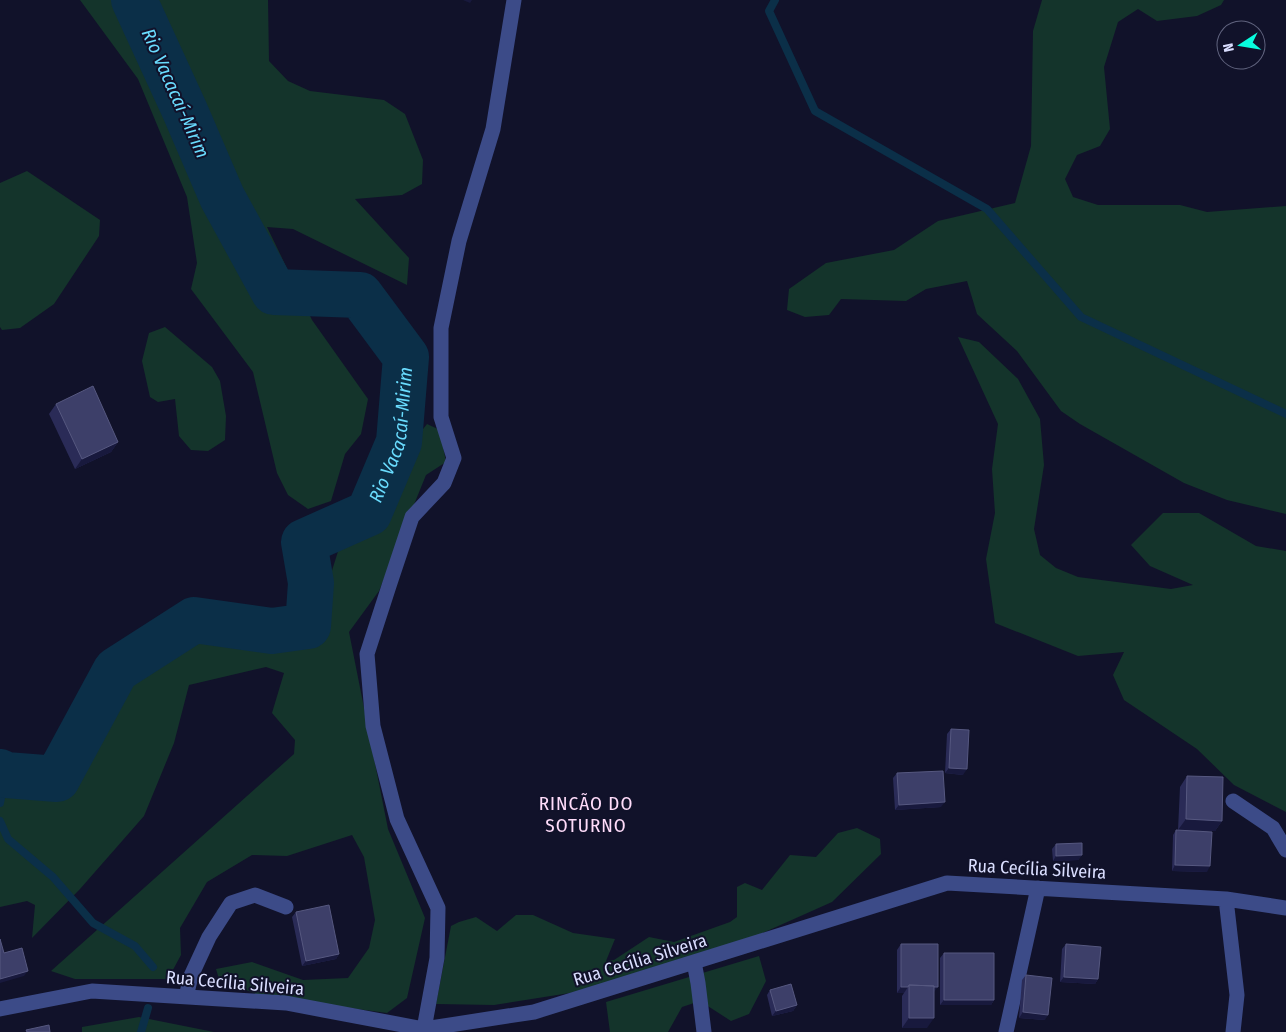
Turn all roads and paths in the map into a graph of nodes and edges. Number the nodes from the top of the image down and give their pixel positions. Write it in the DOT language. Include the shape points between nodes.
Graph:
graph roads {
  1 [pos="514,0"];
  2 [pos="1233,801"];
  3 [pos="1286,850"];
  4 [pos="1038,888"];
  5 [pos="1226,899"];
  6 [pos="286,907"];
  7 [pos="1286,908"];
  8 [pos="694,962"];
  9 [pos="186,997"];
  10 [pos="0,1009"];
  11 [pos="424,1029"];
  12 [pos="704,1032"];
  13 [pos="1006,1032"];
  14 [pos="1234,1032"];
  1 -- 11 [label="street" via="493,129 459,241 442,328 441,417 454,458 444,483 412,517 367,654 373,726 397,819 438,908 437,958"];
  2 -- 3 [label="street" via="1273,828"];
  4 -- 5 [label="street, Rua Cecília Silveira"];
  4 -- 8 [label="street, Rua Cecília Silveira" via="947,883"];
  4 -- 13 [label="street"];
  5 -- 7 [label="street, Rua Cecília Silveira"];
  5 -- 14 [label="street" via="1237,995"];
  6 -- 9 [label="street" via="255,895 231,903 205,945 191,976"];
  8 -- 11 [label="street, Rua Cecília Silveira" via="534,1012"];
  8 -- 12 [label="street"];
  9 -- 10 [label="street, Rua Cecília Silveira" via="92,991"];
  9 -- 11 [label="street, Rua Cecília Silveira" via="286,1003"];
}
